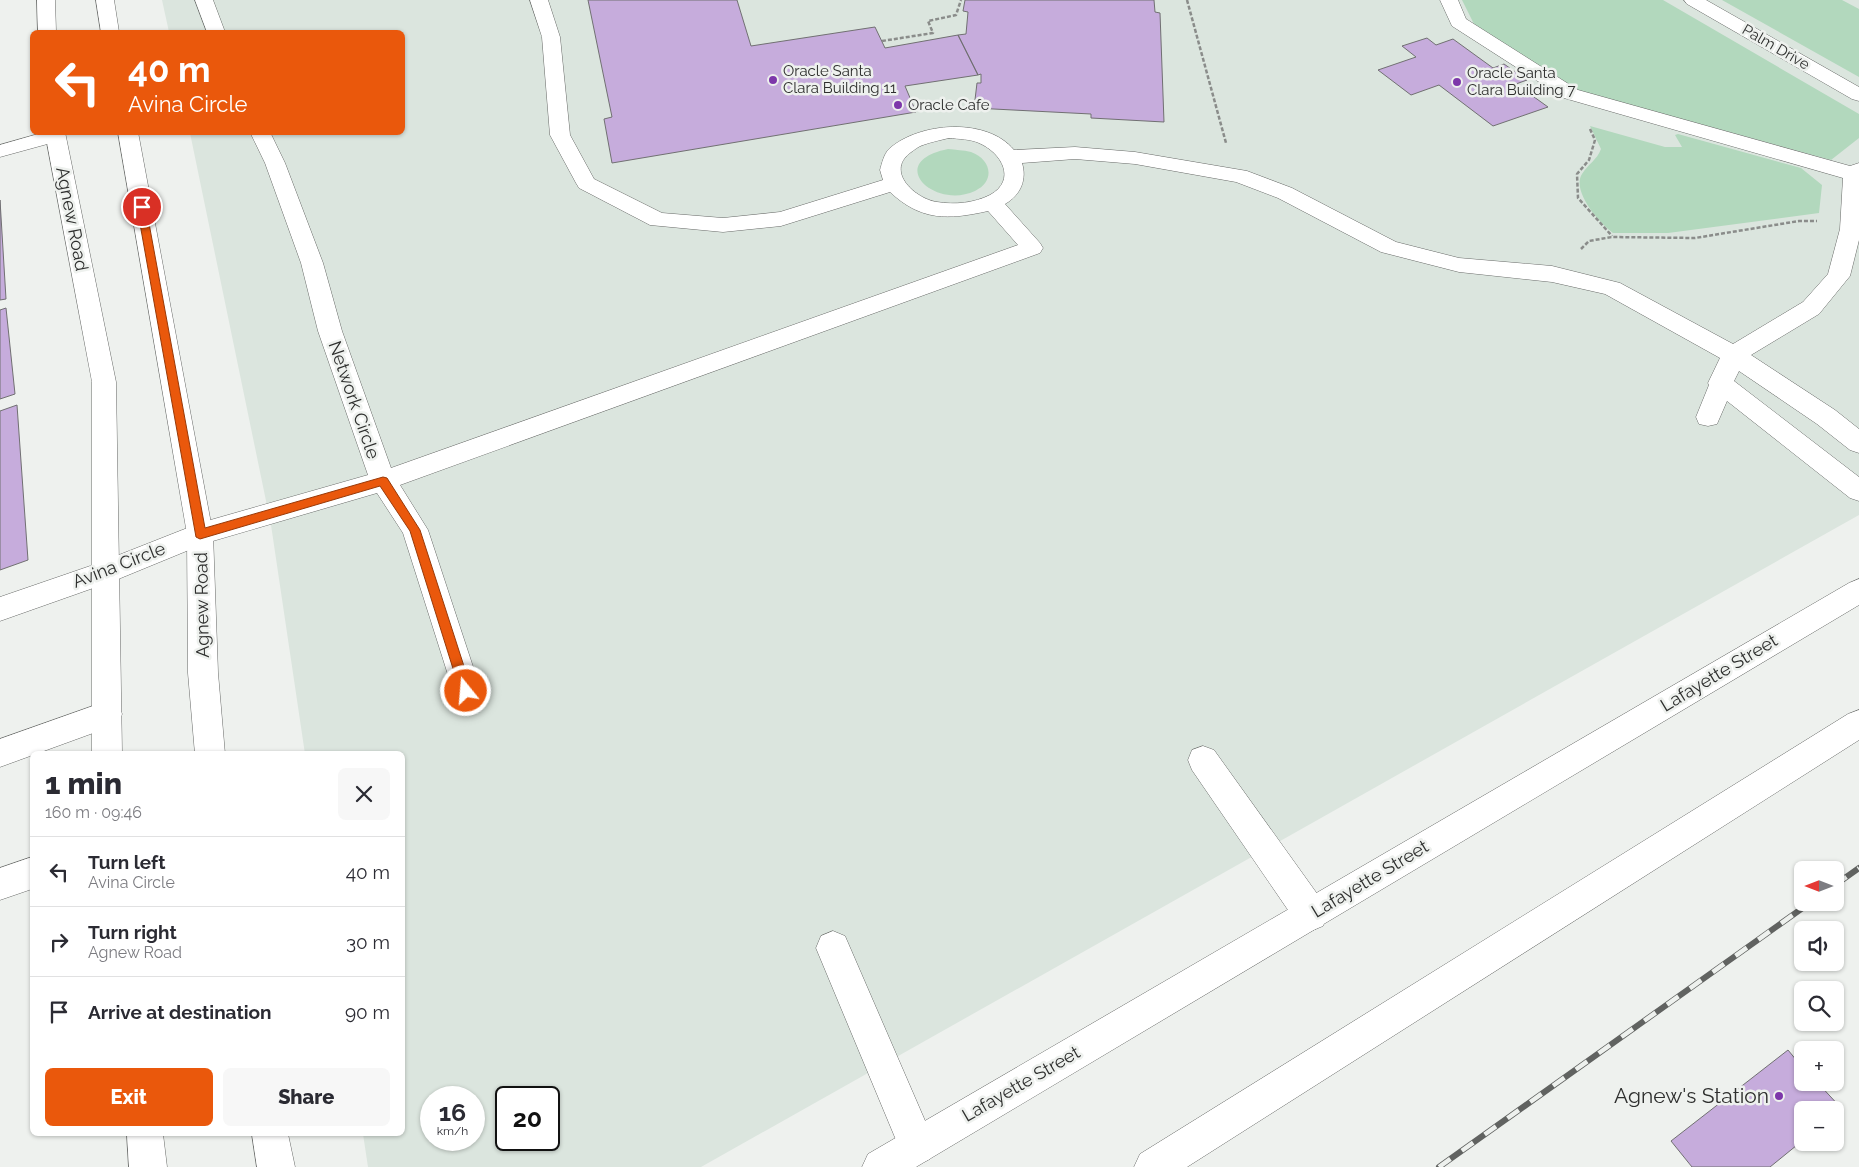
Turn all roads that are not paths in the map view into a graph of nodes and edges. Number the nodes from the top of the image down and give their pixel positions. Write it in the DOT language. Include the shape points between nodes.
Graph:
graph roads {
  1 [pos="46,0"];
  2 [pos="104,0"];
  3 [pos="204,0"];
  4 [pos="539,0"];
  5 [pos="1449,0"];
  6 [pos="1693,0"];
  7 [pos="47,30"];
  8 [pos="110,30"];
  9 [pos="215,30"];
  10 [pos="1859,95"];
  11 [pos="52,135"];
  12 [pos="55,135"];
  13 [pos="129,135"];
  14 [pos="261,135"];
  15 [pos="0,151"];
  16 [pos="1010,157"];
  17 [pos="1856,172"];
  18 [pos="893,184"];
  19 [pos="993,202"];
  20 [pos="1733,356"];
  21 [pos="1720,383"];
  22 [pos="1708,417"];
  23 [pos="1859,442"];
  24 [pos="383,481"];
  25 [pos="1859,491"];
  26 [pos="200,534"];
  27 [pos="106,572"];
  28 [pos="1859,591"];
  29 [pos="0,609"];
  30 [pos="466,691"];
  31 [pos="107,714"];
  32 [pos="1859,724"];
  33 [pos="107,751"];
  34 [pos="210,751"];
  35 [pos="0,753"];
  36 [pos="1203,760"];
  37 [pos="30,874"];
  38 [pos="0,884"];
  39 [pos="1311,914"];
  40 [pos="833,948"];
  41 [pos="145,1136"];
  42 [pos="270,1136"];
  43 [pos="917,1146"];
  44 [pos="148,1167"];
  45 [pos="276,1167"];
  46 [pos="881,1167"];
  47 [pos="1154,1167"];
  1 -- 7 [label="main road"];
  2 -- 8 [label="main road"];
  3 -- 9 [label="main road"];
  4 -- 18 [label="main road" via="551,37 560,135 586,184 658,220 723,225 781,219"];
  5 -- 17 [label="main road" via="1458,22 1571,94"];
  6 -- 10 [label="main road, Palm Drive"];
  11 -- 15 [label="main road"];
  12 -- 27 [label="main road, Agnew Road" via="104,382"];
  13 -- 26 [label="main road, Agnew Road"];
  14 -- 24 [label="main road, Network Circle" via="312,264 330,331"];
  16 -- 18 [label="main road" via="986,139 949,132 931,135 914,140 892,160"];
  16 -- 19 [label="main road" via="1015,169 1014,182"];
  16 -- 20 [label="main road" via="1075,153 1136,158 1240,176 1285,193 1389,247 1459,265 1552,274 1612,288"];
  17 -- 20 [label="main road" via="1851,229 1839,276 1811,308"];
  18 -- 19 [label="main road" via="902,195 935,210 975,209"];
  19 -- 24 [label="main road, Avina Circle" via="1032,248"];
  20 -- 21 [label="main road"];
  20 -- 23 [label="main road"];
  21 -- 22 [label="main road"];
  21 -- 25 [label="main road"];
  24 -- 26 [label="main road, Avina Circle"];
  24 -- 30 [label="main road, Network Circle" via="415,530"];
  26 -- 27 [label="main road, Avina Circle"];
  26 -- 34 [label="main road, Agnew Road" via="203,673"];
  27 -- 29 [label="main road, Avina Circle"];
  27 -- 31 [label="main road, Agnew Road"];
  28 -- 39 [label="main road, Lafayette Street"];
  31 -- 33 [label="main road, Agnew Road"];
  31 -- 35 [label="main road"];
  32 -- 47 [label="main road"];
  36 -- 39 [label="main road"];
  37 -- 38 [label="main road"];
  39 -- 43 [label="main road, Lafayette Street"];
  40 -- 43 [label="main road"];
  41 -- 44 [label="main road"];
  42 -- 45 [label="main road"];
  43 -- 46 [label="main road, Lafayette Street"];
}
